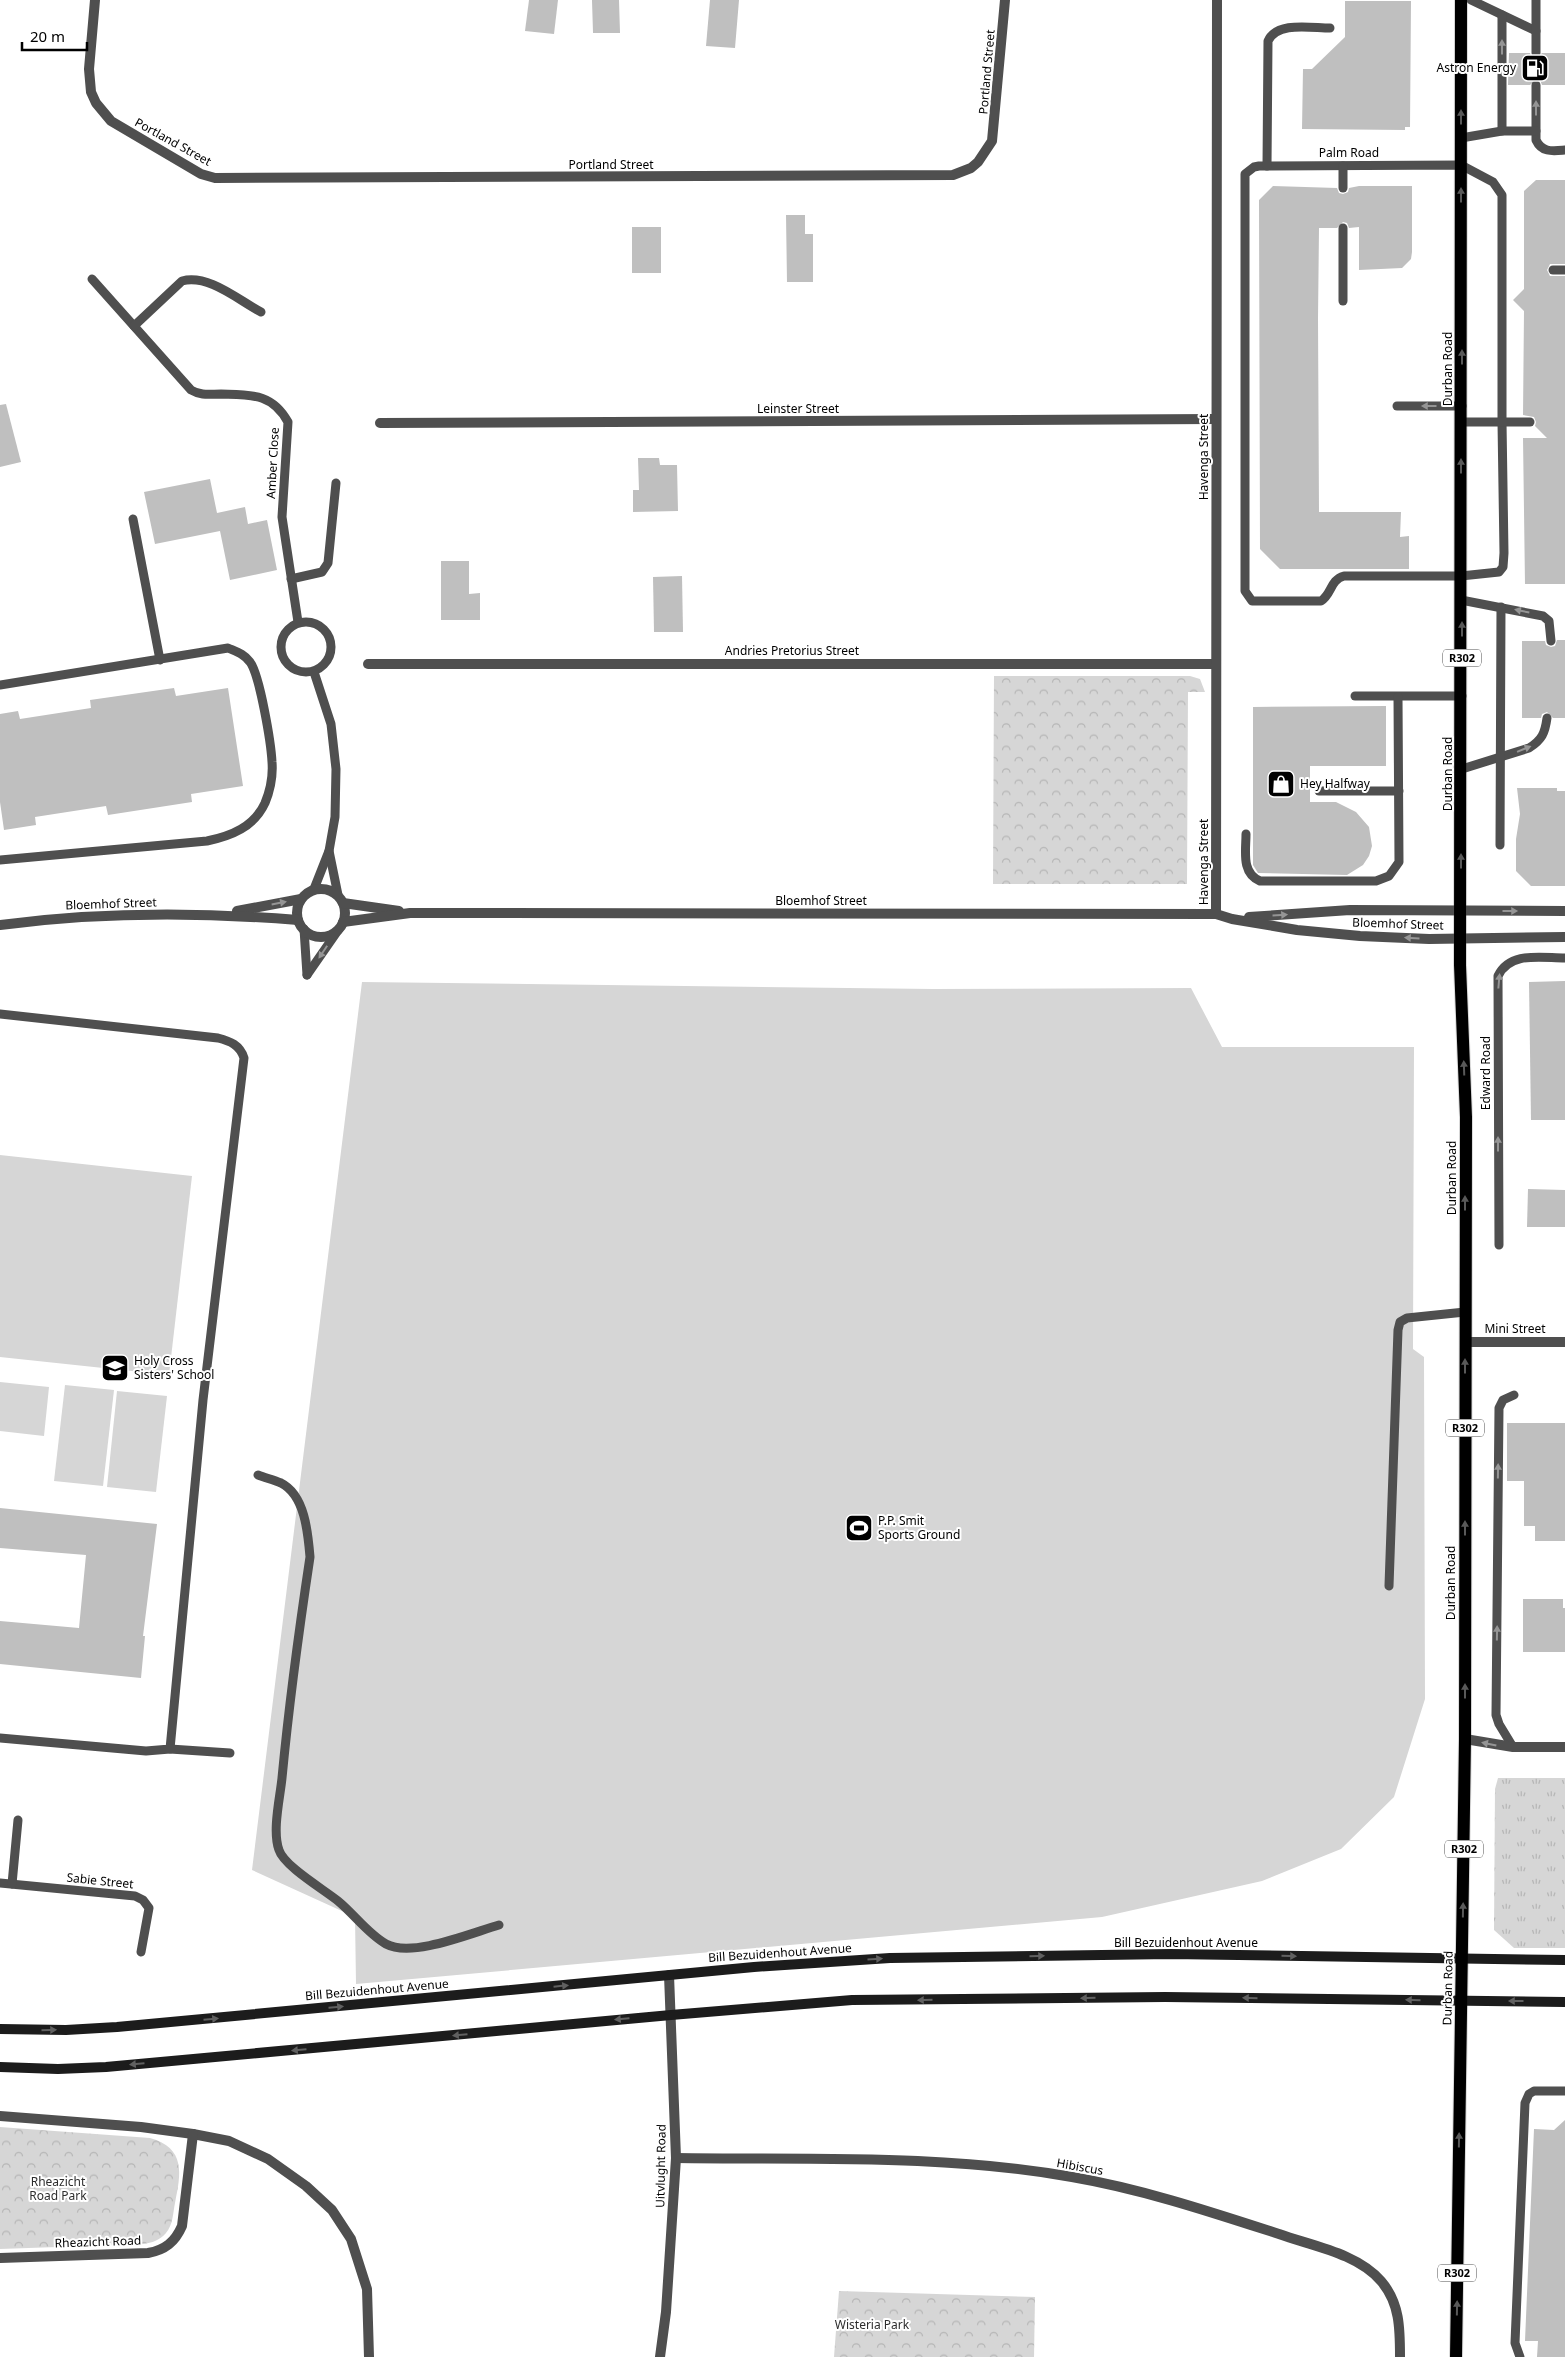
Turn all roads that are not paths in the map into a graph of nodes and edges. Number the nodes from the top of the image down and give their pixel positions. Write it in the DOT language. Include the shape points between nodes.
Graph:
graph roads {
  1 [pos="95,0"];
  2 [pos="1005,0"];
  3 [pos="1217,0"];
  4 [pos="1461,0"];
  5 [pos="1471,0"];
  6 [pos="1536,0"];
  7 [pos="1502,15"];
  8 [pos="1330,28"];
  9 [pos="1536,31"];
  10 [pos="1536,53"];
  11 [pos="1536,85"];
  12 [pos="1502,131"];
  13 [pos="1536,131"];
  14 [pos="1461,138"];
  15 [pos="1565,150"];
  16 [pos="1461,165"];
  17 [pos="1267,166"];
  18 [pos="1343,166"];
  19 [pos="1343,188"];
  20 [pos="1343,228"];
  21 [pos="1554,270"];
  22 [pos="1565,270"];
  23 [pos="92,279"];
  24 [pos="1343,302"];
  25 [pos="261,312"];
  26 [pos="134,326"];
  27 [pos="1397,406"];
  28 [pos="1462,406"];
  29 [pos="1216,420"];
  30 [pos="1461,422"];
  31 [pos="1502,422"];
  32 [pos="1530,422"];
  33 [pos="380,423"];
  34 [pos="336,483"];
  35 [pos="133,520"];
  36 [pos="1461,576"];
  37 [pos="291,578"];
  38 [pos="1462,600"];
  39 [pos="1501,607"];
  40 [pos="298,622"];
  41 [pos="1551,640"];
  42 [pos="160,660"];
  43 [pos="368,664"];
  44 [pos="1216,664"];
  45 [pos="314,672"];
  46 [pos="0,685"];
  47 [pos="1355,696"];
  48 [pos="1462,696"];
  49 [pos="1398,697"];
  50 [pos="1547,718"];
  51 [pos="1500,758"];
  52 [pos="1462,769"];
  53 [pos="1399,790"];
  54 [pos="1319,791"];
  55 [pos="1246,834"];
  56 [pos="1500,845"];
  57 [pos="329,851"];
  58 [pos="0,860"];
  59 [pos="314,889"];
  60 [pos="301,899"];
  61 [pos="340,899"];
  62 [pos="1461,910"];
  63 [pos="1565,911"];
  64 [pos="410,913"];
  65 [pos="224,914"];
  66 [pos="1216,914"];
  67 [pos="1232,919"];
  68 [pos="298,920"];
  69 [pos="0,925"];
  70 [pos="341,926"];
  71 [pos="304,929"];
  72 [pos="1565,937"];
  73 [pos="1460,938"];
  74 [pos="1565,958"];
  75 [pos="0,1014"];
  76 [pos="1499,1245"];
  77 [pos="1465,1312"];
  78 [pos="1465,1342"];
  79 [pos="1565,1342"];
  80 [pos="1514,1395"];
  81 [pos="258,1475"];
  82 [pos="1389,1586"];
  83 [pos="0,1738"];
  84 [pos="1465,1739"];
  85 [pos="1513,1747"];
  86 [pos="1565,1747"];
  87 [pos="170,1749"];
  88 [pos="230,1753"];
  89 [pos="18,1820"];
  90 [pos="0,1883"];
  91 [pos="12,1884"];
  92 [pos="499,1925"];
  93 [pos="141,1952"];
  94 [pos="1462,1959"];
  95 [pos="1565,1960"];
  96 [pos="669,1975"];
  97 [pos="1461,2001"];
  98 [pos="1565,2002"];
  99 [pos="671,2015"];
  100 [pos="0,2029"];
  101 [pos="0,2067"];
  102 [pos="1565,2091"];
  103 [pos="0,2116"];
  104 [pos="193,2134"];
  105 [pos="676,2158"];
  106 [pos="0,2258"];
  107 [pos="368,2357"];
  108 [pos="660,2357"];
  109 [pos="1400,2357"];
  110 [pos="1456,2357"];
  111 [pos="1520,2357"];
  1 -- 2 [label="street, Portland Street" via="89,75 91,92 102,113 201,174 215,178 943,177 971,168 992,141"];
  3 -- 29 [label="street, Havenga Street"];
  14 -- 4 [label="main road, Durban Road / R302, one-way"];
  5 -- 7 [label="lane"];
  6 -- 9 [label="lane"];
  7 -- 9 [label="lane"];
  12 -- 7 [label="lane, one-way"];
  8 -- 17 [label="lane" via="1283,28 1274,32 1268,41"];
  9 -- 10 [label="lane"];
  13 -- 11 [label="lane, one-way"];
  12 -- 13 [label="lane"];
  12 -- 14 [label="lane"];
  13 -- 15 [label="lane" via="1536,140 1541,148"];
  14 -- 16 [label="main road, Durban Road / R302"];
  16 -- 18 [label="lane, Palm Road"];
  28 -- 16 [label="main road, Durban Road / R302, one-way"];
  16 -- 31 [label="lane" via="1493,182 1502,195"];
  17 -- 18 [label="lane, Palm Road"];
  17 -- 36 [label="lane, Palm Road" via="1248,170 1245,179 1246,596 1256,602 1316,602 1325,598 1335,580 1344,576"];
  18 -- 19 [label="lane"];
  20 -- 24 [label="lane"];
  21 -- 22 [label="lane"];
  23 -- 26 [label="lane, Amber Close"];
  25 -- 26 [label="lane" via="204,280 192,279 182,281"];
  26 -- 37 [label="lane, Amber Close" via="191,390 204,395 267,398 282,411 288,428 282,517"];
  28 -- 27 [label="lane, one-way"];
  28 -- 30 [label="main road, Durban Road / R302"];
  29 -- 33 [label="street, Leinster Street"];
  29 -- 44 [label="street, Havenga Street"];
  30 -- 31 [label="lane"];
  36 -- 30 [label="main road, Durban Road / R302, one-way"];
  31 -- 32 [label="lane"];
  31 -- 36 [label="lane" via="1503,567 1499,572"];
  34 -- 37 [label="lane" via="328,563 322,572"];
  35 -- 42 [label="lane"];
  36 -- 38 [label="main road, Durban Road / R302"];
  37 -- 40 [label="lane, Amber Close"];
  38 -- 39 [label="lane"];
  48 -- 38 [label="main road, Durban Road / R302, one-way"];
  41 -- 39 [label="lane, one-way" via="1549,621 1543,616"];
  39 -- 51 [label="lane"];
  40 -- 45 [label="lane" via="319,626 330,638 327,662"];
  40 -- 45 [label="lane" via="284,636 281,653 290,667 306,673"];
  42 -- 46 [label="lane"];
  42 -- 58 [label="lane" via="228,648 242,654 251,664 258,682 272,763 264,804 249,824 231,836 207,840"];
  43 -- 44 [label="street, Andries Pretorius Street"];
  44 -- 66 [label="street, Havenga Street"];
  45 -- 57 [label="lane" via="331,724 336,769 335,817"];
  47 -- 49 [label="lane"];
  48 -- 49 [label="lane"];
  48 -- 52 [label="main road, Durban Road / R302"];
  49 -- 53 [label="lane"];
  51 -- 50 [label="lane, one-way" via="1538,742 1545,733"];
  51 -- 52 [label="lane"];
  51 -- 56 [label="lane"];
  62 -- 52 [label="main road, Durban Road / R302, one-way"];
  53 -- 54 [label="lane"];
  53 -- 55 [label="lane" via="1399,862 1395,870 1383,879 1260,881 1247,869"];
  57 -- 59 [label="lane"];
  57 -- 61 [label="lane"];
  59 -- 60 [label="street, Bloemhof Street"];
  59 -- 61 [label="street, Bloemhof Street" via="326,889"];
  65 -- 60 [label="street, Bloemhof Street, one-way"];
  60 -- 68 [label="street"];
  61 -- 64 [label="street, Bloemhof Street"];
  61 -- 70 [label="street" via="345,909"];
  62 -- 63 [label="street, Bloemhof Street, one-way"];
  67 -- 62 [label="street, Bloemhof Street, one-way" via="1350,910"];
  62 -- 73 [label="main road, Durban Road / R302"];
  64 -- 66 [label="street, Bloemhof Street"];
  64 -- 70 [label="street, Bloemhof Street"];
  65 -- 68 [label="street, Bloemhof Street"];
  65 -- 69 [label="street, Bloemhof Street" via="104,915"];
  66 -- 67 [label="street, Bloemhof Street"];
  73 -- 67 [label="street, Bloemhof Street, one-way" via="1328,934"];
  68 -- 71 [label="street"];
  70 -- 71 [label="street, Bloemhof Street" via="332,934 317,937"];
  70 -- 71 [label="lane, one-way" via="307,975"];
  72 -- 73 [label="street, Bloemhof Street"];
  77 -- 73 [label="main road, Durban Road / R302, one-way" via="1466,1117"];
  76 -- 74 [label="lane, Edward Road, one-way" via="1498,976 1507,963 1517,958"];
  75 -- 87 [label="lane" via="218,1038 235,1044 244,1058 203,1400"];
  77 -- 78 [label="main road, Durban Road / R302"];
  77 -- 82 [label="lane" via="1406,1318 1400,1322"];
  78 -- 79 [label="street, Mini Street"];
  84 -- 78 [label="main road, Durban Road / R302, one-way"];
  85 -- 80 [label="lane, one-way" via="1496,1715 1499,1408 1503,1400"];
  81 -- 92 [label="lane" via="281,1483 296,1497 309,1548 277,1824 279,1851 287,1862 387,1945 417,1948"];
  83 -- 87 [label="lane" via="146,1751"];
  85 -- 84 [label="street, one-way"];
  94 -- 84 [label="main road, Durban Road / R302, one-way"];
  85 -- 86 [label="street"];
  87 -- 88 [label="lane"];
  89 -- 91 [label="lane"];
  90 -- 91 [label="lane, Sabie Street"];
  91 -- 93 [label="lane, Sabie Street" via="135,1896 143,1900 149,1908"];
  94 -- 95 [label="main road, Bill Bezuidenhout Avenue"];
  96 -- 94 [label="main road, Bill Bezuidenhout Avenue, one-way" via="890,1958 1171,1954"];
  94 -- 97 [label="main road, Durban Road / R302"];
  96 -- 99 [label="street, Uitvlught Road"];
  100 -- 96 [label="main road, Bill Bezuidenhout Avenue, one-way" via="136,2026"];
  98 -- 97 [label="main road, one-way"];
  97 -- 99 [label="main road, one-way" via="1165,1997 852,2000"];
  110 -- 97 [label="main road, Durban Road / R302, one-way"];
  99 -- 101 [label="main road, one-way" via="106,2067"];
  99 -- 105 [label="street, Uitvlught Road"];
  102 -- 111 [label="lane" via="1534,2091 1525,2102 1515,2343"];
  103 -- 104 [label="street"];
  104 -- 106 [label="street, Rheazicht Road" via="182,2226 166,2248 148,2253"];
  104 -- 107 [label="street" via="229,2141 268,2159 306,2186 332,2210 351,2239 367,2289"];
  105 -- 108 [label="street, Uitvlught Road"];
  105 -- 109 [label="street, Hibiscus" via="938,2162 1072,2177 1150,2194 1361,2264 1381,2281 1395,2305 1399,2320"];
}
